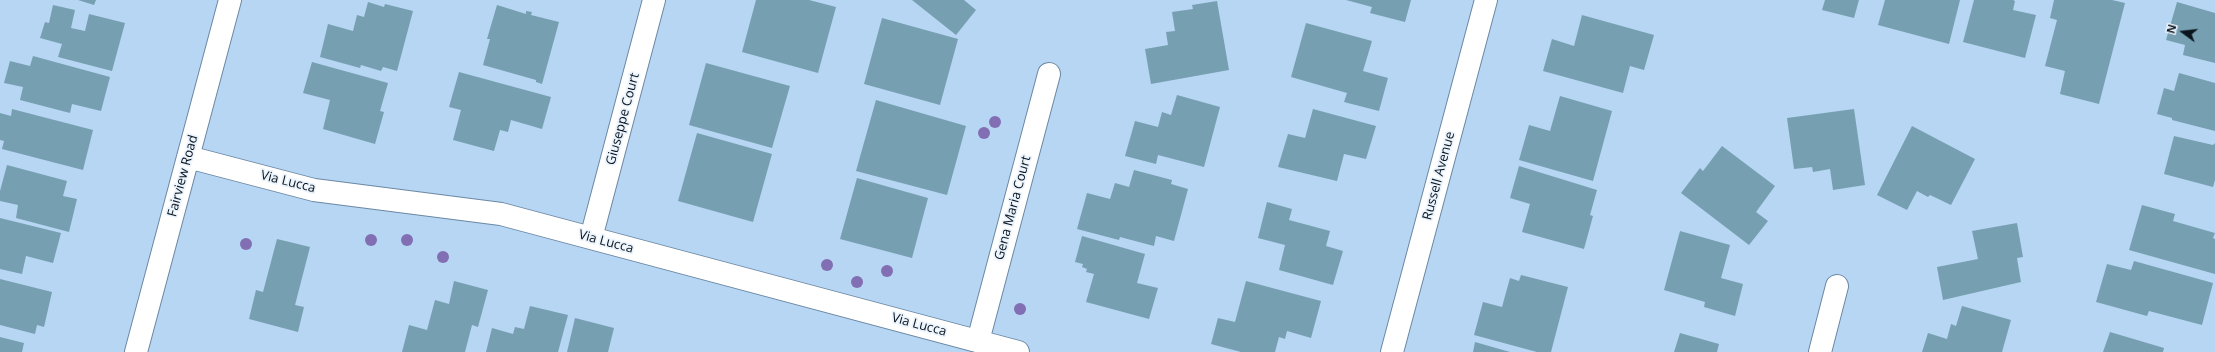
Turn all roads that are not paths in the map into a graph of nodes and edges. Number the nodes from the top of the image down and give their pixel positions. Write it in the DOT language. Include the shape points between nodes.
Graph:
graph roads {
  1 [pos="230,0"];
  2 [pos="654,0"];
  3 [pos="1486,0"];
  4 [pos="1049,74"];
  5 [pos="188,157"];
  6 [pos="591,238"];
  7 [pos="1838,286"];
  8 [pos="978,341"];
  9 [pos="136,352"];
  10 [pos="1018,352"];
  11 [pos="1392,352"];
  12 [pos="1820,352"];
  1 -- 5 [label="street, Fairview Road"];
  2 -- 6 [label="street, Giuseppe Court"];
  3 -- 11 [label="street, Russell Avenue"];
  4 -- 8 [label="street, Gena Maria Court"];
  5 -- 6 [label="street, Via Lucca" via="314,190 501,214"];
  5 -- 9 [label="street, Fairview Road"];
  6 -- 8 [label="street, Via Lucca"];
  7 -- 12 [label="street"];
  8 -- 10 [label="street, Via Lucca"];
}
